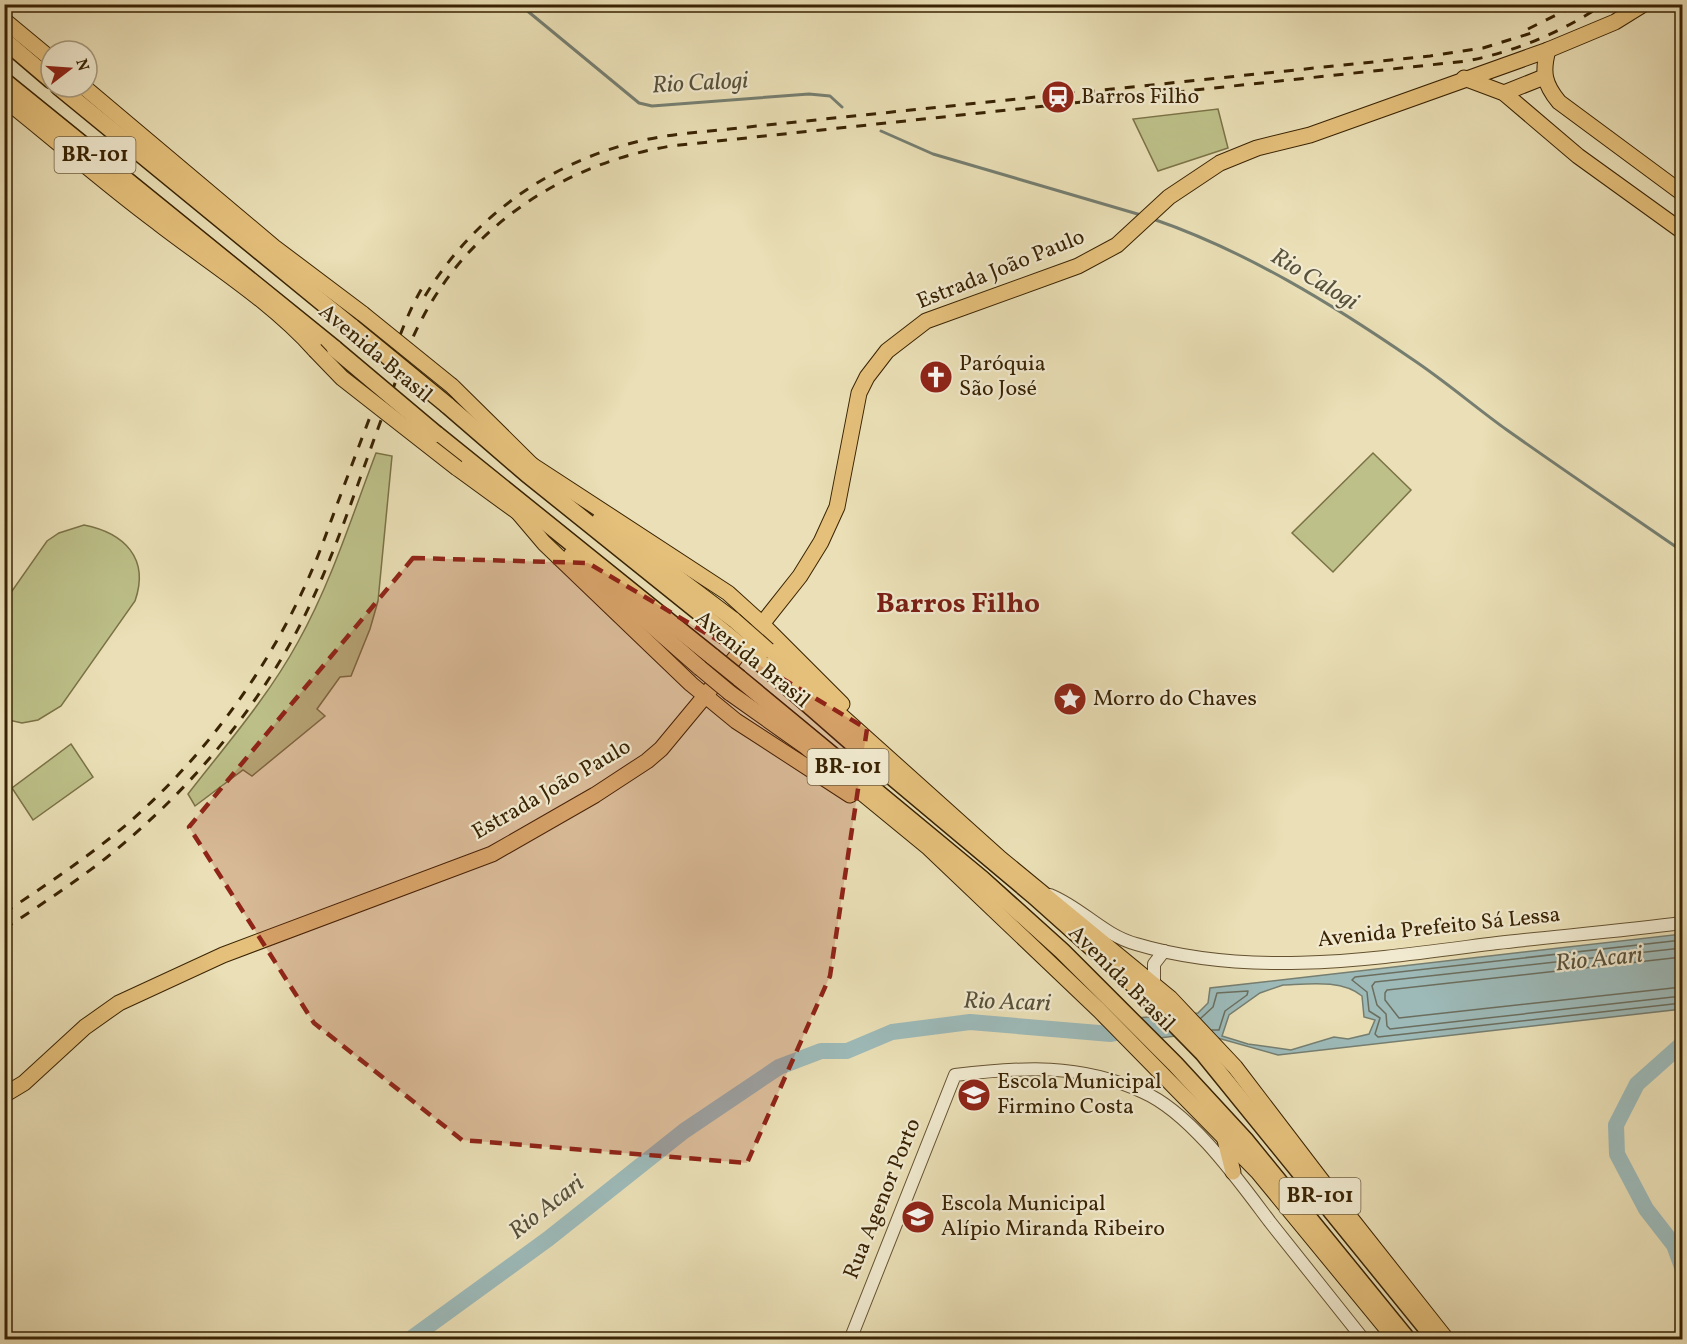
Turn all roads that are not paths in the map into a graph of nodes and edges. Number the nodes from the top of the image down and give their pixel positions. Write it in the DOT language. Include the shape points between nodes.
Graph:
graph roads {
  1 [pos="1644,4"];
  2 [pos="4,20"];
  3 [pos="4,39"];
  4 [pos="39,49"];
  5 [pos="1548,50"];
  6 [pos="1515,61"];
  7 [pos="39,70"];
  8 [pos="1544,77"];
  9 [pos="1464,78"];
  10 [pos="4,81"];
  11 [pos="1504,93"];
  12 [pos="4,99"];
  13 [pos="74,99"];
  14 [pos="98,99"];
  15 [pos="106,106"];
  16 [pos="103,178"];
  17 [pos="183,188"];
  18 [pos="1683,193"];
  19 [pos="185,228"];
  20 [pos="1683,231"];
  21 [pos="531,465"];
  22 [pos="516,510"];
  23 [pos="762,623"];
  24 [pos="729,627"];
  25 [pos="765,657"];
  26 [pos="706,662"];
  27 [pos="734,685"];
  28 [pos="705,696"];
  29 [pos="907,774"];
  30 [pos="914,835"];
  31 [pos="1045,893"];
  32 [pos="1683,923"];
  33 [pos="1164,951"];
  34 [pos="1154,983"];
  35 [pos="1210,1050"];
  36 [pos="4,1095"];
  37 [pos="1220,1144"];
  38 [pos="1233,1172"];
  39 [pos="850,1340"];
  40 [pos="1364,1340"];
  41 [pos="1396,1340"];
  42 [pos="1408,1340"];
  43 [pos="1436,1340"];
  44 [pos="1448,1340"];
  1 -- 5 [label="main road, Estrada João Paulo"];
  2 -- 4 [label="main road"];
  3 -- 7 [label="highway"];
  5 -- 6 [label="main road, Estrada João Paulo"];
  5 -- 8 [label="main road"];
  6 -- 9 [label="main road, Estrada João Paulo"];
  6 -- 11 [label="main road"];
  8 -- 11 [label="main road"];
  8 -- 18 [label="main road" via="1548,89 1581,121"];
  9 -- 11 [label="main road"];
  9 -- 23 [label="main road, Estrada João Paulo" via="1310,135 1238,155 1186,185 1117,245 1078,266 926,321 887,351 859,393 842,485 831,521 800,576"];
  10 -- 19 [label="highway, Avenida Brasil / BR-101"];
  11 -- 20 [label="main road" via="1578,156"];
  12 -- 16 [label="main road, Avenida Brasil"];
  13 -- 17 [label="highway, Avenida Brasil / BR-101"];
  14 -- 15 [label="main road, Avenida Brasil"];
  15 -- 17 [label="main road"];
  15 -- 21 [label="main road, Avenida Brasil, bridge" via="274,247 452,386"];
  16 -- 19 [label="main road"];
  16 -- 22 [label="main road, Avenida Brasil, bridge" via="281,318 342,378"];
  17 -- 24 [label="highway, Avenida Brasil / BR-101, bridge" via="527,474"];
  19 -- 26 [label="highway, Avenida Brasil / BR-101, bridge" via="335,349"];
  21 -- 23 [label="main road" via="694,568"];
  21 -- 24 [label="main road, Avenida Brasil"];
  22 -- 26 [label="main road, Avenida Brasil"];
  22 -- 28 [label="main road" via="544,543"];
  23 -- 28 [label="main road, Estrada João Paulo"];
  23 -- 29 [label="main road" via="878,738"];
  24 -- 25 [label="highway, Avenida Brasil / BR-101, bridge"];
  25 -- 29 [label="main road, Avenida Brasil"];
  25 -- 35 [label="highway, Avenida Brasil / BR-101" via="859,749"];
  26 -- 27 [label="highway, Avenida Brasil / BR-101, bridge"];
  27 -- 30 [label="main road, Avenida Brasil"];
  27 -- 42 [label="highway, Avenida Brasil / BR-101" via="1010,903 1174,1064 1246,1141"];
  28 -- 30 [label="main road" via="736,721"];
  28 -- 36 [label="main road, Estrada João Paulo" via="647,761 522,837 442,874 223,955 128,999 85,1028 37,1072"];
  29 -- 31 [label="main road, Avenida Brasil"];
  30 -- 37 [label="main road, Avenida Brasil" via="1154,1065"];
  31 -- 33 [label="street, Avenida Prefeito Sá Lessa" via="1066,902 1122,940"];
  31 -- 34 [label="main road, Avenida Brasil"];
  32 -- 33 [label="street, Avenida Prefeito Sá Lessa" via="1351,962 1263,962"];
  33 -- 34 [label="street" via="1154,964"];
  34 -- 35 [label="main road, Avenida Brasil"];
  35 -- 43 [label="highway, Avenida Brasil / BR-101"];
  35 -- 44 [label="main road, Avenida Brasil" via="1235,1067"];
  37 -- 38 [label="main road"];
  37 -- 39 [label="street, Rua Agenor Porto" via="1159,1100 1113,1081 1036,1067 955,1075"];
  37 -- 41 [label="main road, Avenida Brasil" via="1293,1211"];
  38 -- 40 [label="street"];
}
